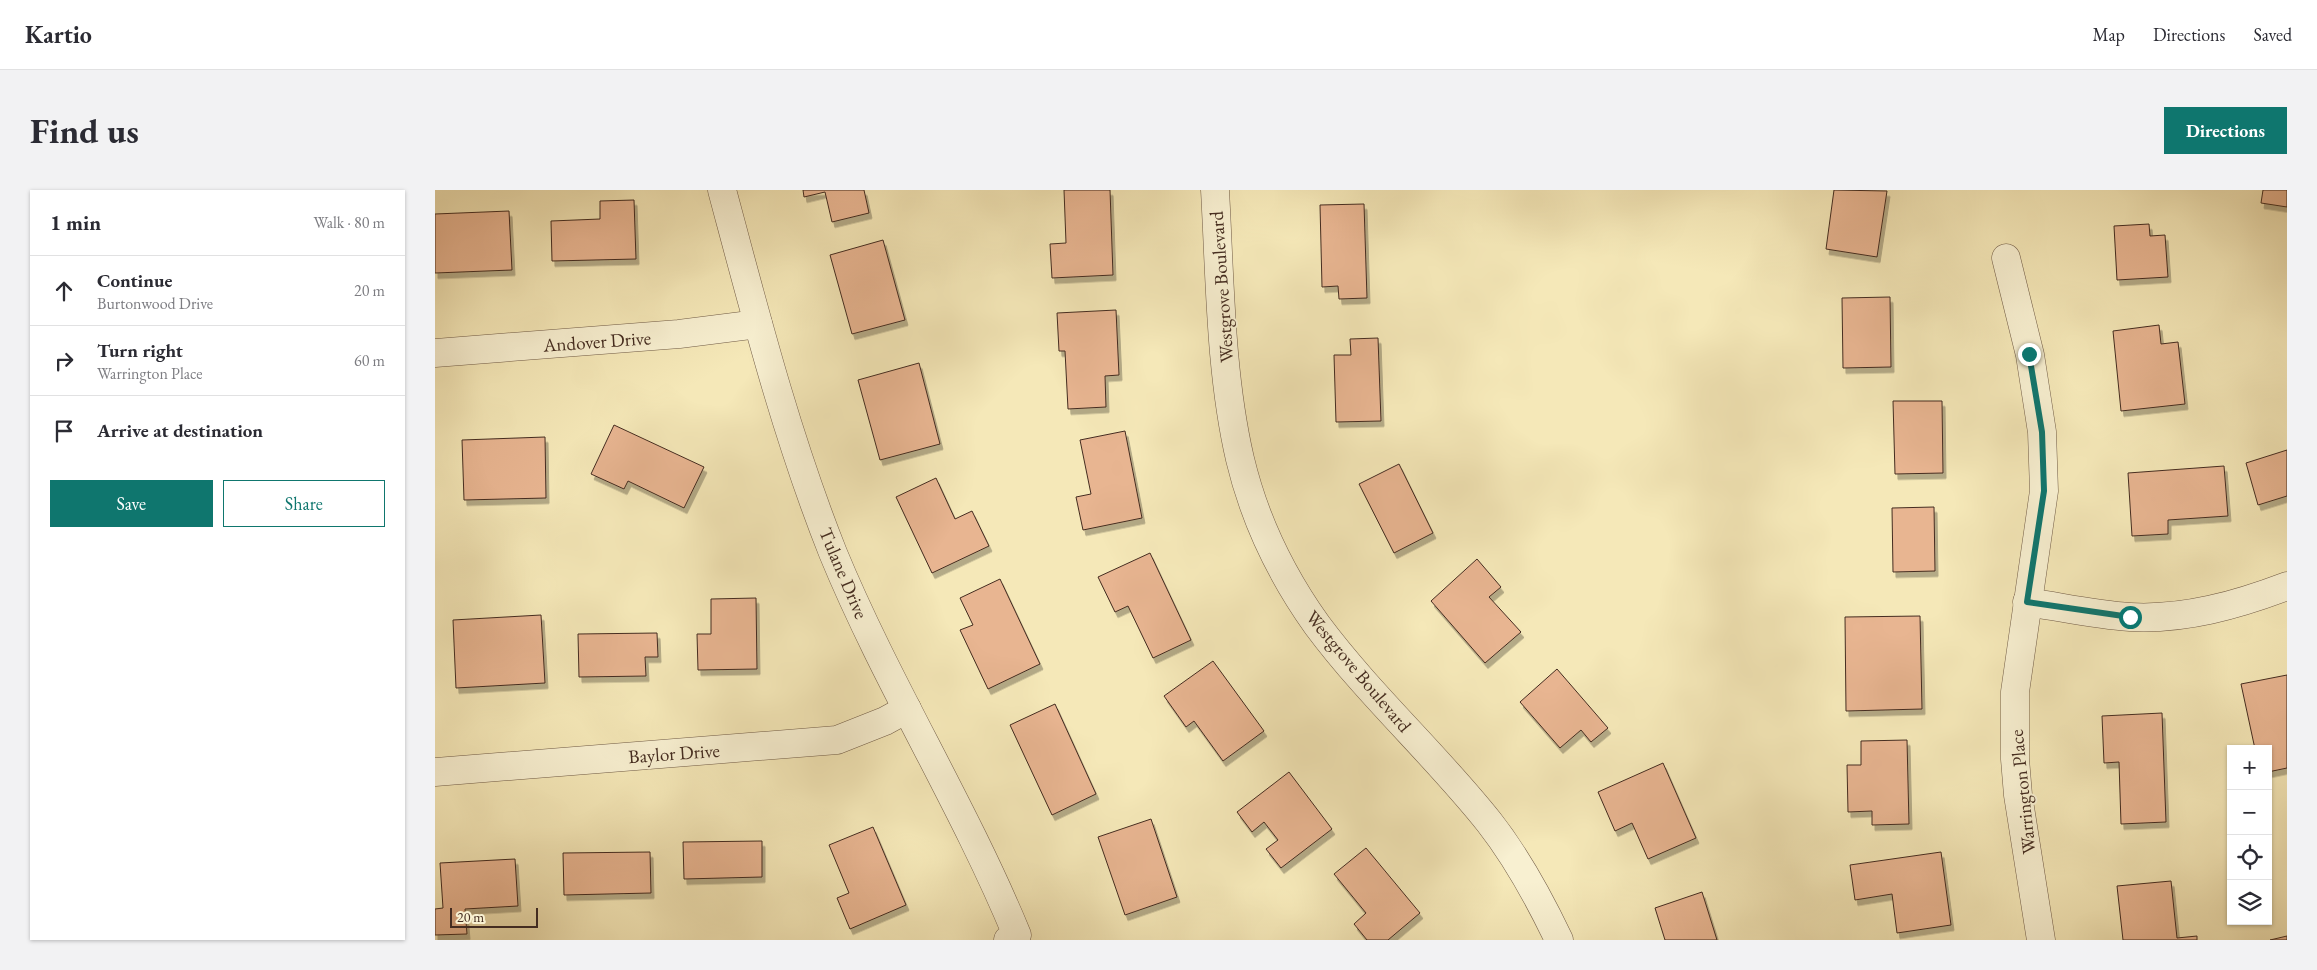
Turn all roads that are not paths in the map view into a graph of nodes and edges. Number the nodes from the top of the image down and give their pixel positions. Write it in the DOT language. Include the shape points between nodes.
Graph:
graph roads {
  1 [pos="722,190"];
  2 [pos="1215,190"];
  3 [pos="2006,258"];
  4 [pos="758,324"];
  5 [pos="435,353"];
  6 [pos="2287,586"];
  7 [pos="2027,602"];
  8 [pos="907,709"];
  9 [pos="435,772"];
  10 [pos="1013,938"];
  11 [pos="1559,940"];
  12 [pos="2041,940"];
  1 -- 4 [label="street, Tulane Drive"];
  2 -- 11 [label="street, Westgrove Boulevard" via="1231,408 1240,460 1257,515 1283,572 1317,625 1489,822 1537,893"];
  3 -- 7 [label="street, Warrington Place" via="2029,354 2042,432 2044,491"];
  4 -- 5 [label="street, Andover Drive" via="679,334"];
  4 -- 8 [label="street, Tulane Drive" via="779,400 834,554"];
  6 -- 7 [label="street" via="2227,606 2177,615 2130,617"];
  7 -- 12 [label="street, Warrington Place" via="2016,671 2015,759"];
  8 -- 9 [label="street, Baylor Drive" via="837,740"];
  8 -- 10 [label="street, Tulane Drive" via="992,874"];
}
